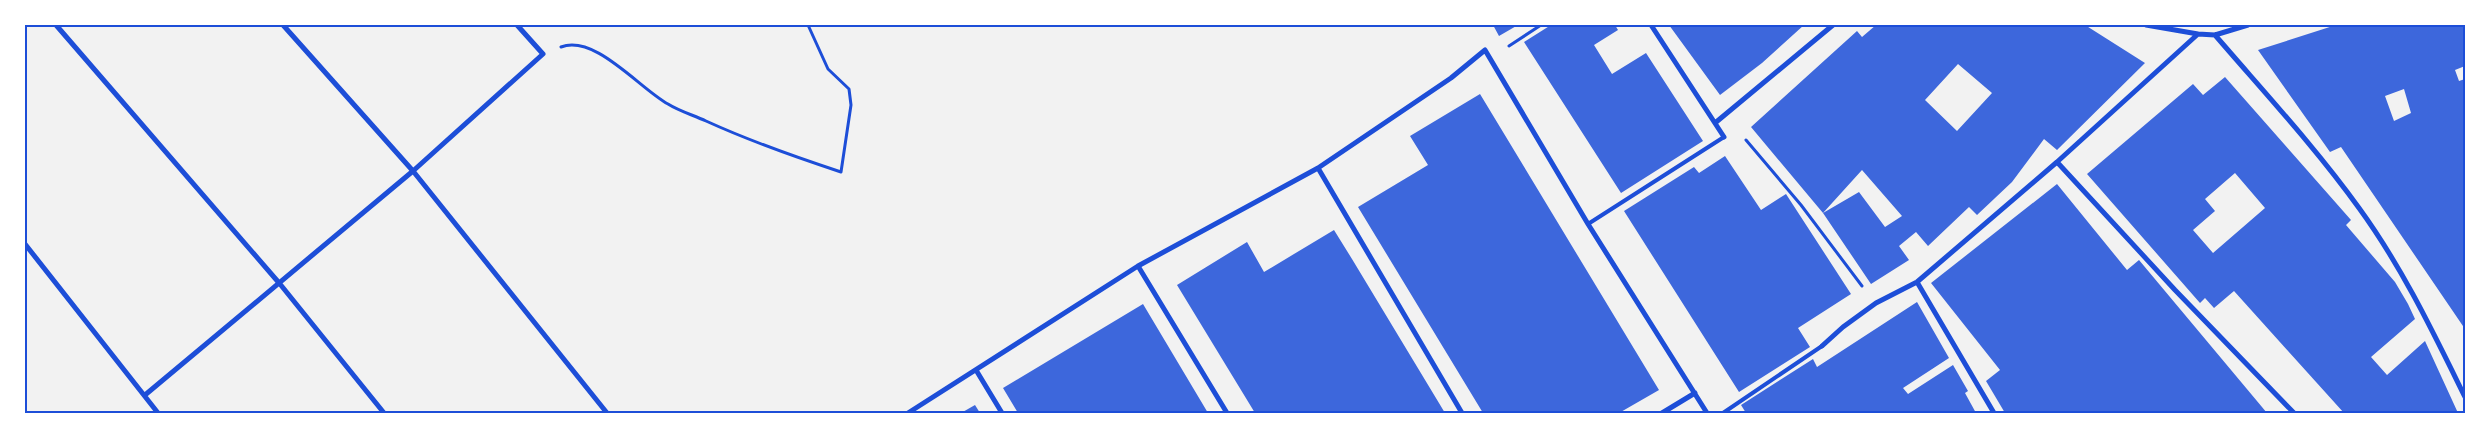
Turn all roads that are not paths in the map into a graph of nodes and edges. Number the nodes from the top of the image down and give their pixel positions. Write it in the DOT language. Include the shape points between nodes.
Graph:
graph roads {
  1 [pos="56,25"];
  2 [pos="283,25"];
  3 [pos="517,25"];
  4 [pos="1651,25"];
  5 [pos="1833,25"];
  6 [pos="2146,25"];
  7 [pos="2248,25"];
  8 [pos="2198,34"];
  9 [pos="2215,35"];
  10 [pos="1715,123"];
  11 [pos="1724,137"];
  12 [pos="2057,162"];
  13 [pos="1318,168"];
  14 [pos="413,171"];
  15 [pos="1588,224"];
  16 [pos="25,244"];
  17 [pos="1138,266"];
  18 [pos="1917,282"];
  19 [pos="280,284"];
  20 [pos="1822,346"];
  21 [pos="976,370"];
  22 [pos="1695,393"];
  23 [pos="145,395"];
  24 [pos="2465,397"];
  25 [pos="156,412"];
  26 [pos="384,413"];
  27 [pos="607,413"];
  28 [pos="908,413"];
  29 [pos="1002,413"];
  30 [pos="1227,413"];
  31 [pos="1462,413"];
  32 [pos="1662,413"];
  33 [pos="1707,413"];
  34 [pos="1723,413"];
  35 [pos="1994,413"];
  36 [pos="2294,413"];
  1 -- 19 [label="street"];
  2 -- 14 [label="street"];
  3 -- 14 [label="street" via="543,54"];
  4 -- 10 [label="street"];
  5 -- 10 [label="street"];
  6 -- 8 [label="street"];
  7 -- 9 [label="street"];
  8 -- 9 [label="street"];
  8 -- 12 [label="street"];
  9 -- 24 [label="street" via="2360,208 2418,301"];
  10 -- 11 [label="street"];
  11 -- 15 [label="lane"];
  12 -- 18 [label="street"];
  12 -- 36 [label="street"];
  13 -- 15 [label="street" via="1451,78 1485,50"];
  13 -- 17 [label="street"];
  13 -- 31 [label="street"];
  14 -- 19 [label="street"];
  14 -- 27 [label="street"];
  15 -- 22 [label="street"];
  16 -- 23 [label="street"];
  17 -- 21 [label="street"];
  17 -- 30 [label="street"];
  18 -- 20 [label="street" via="1876,303 1843,326"];
  18 -- 35 [label="street"];
  19 -- 23 [label="street"];
  19 -- 26 [label="street"];
  20 -- 34 [label="lane"];
  21 -- 28 [label="street"];
  21 -- 29 [label="street"];
  22 -- 32 [label="street"];
  22 -- 33 [label="street"];
  23 -- 25 [label="street"];
}
